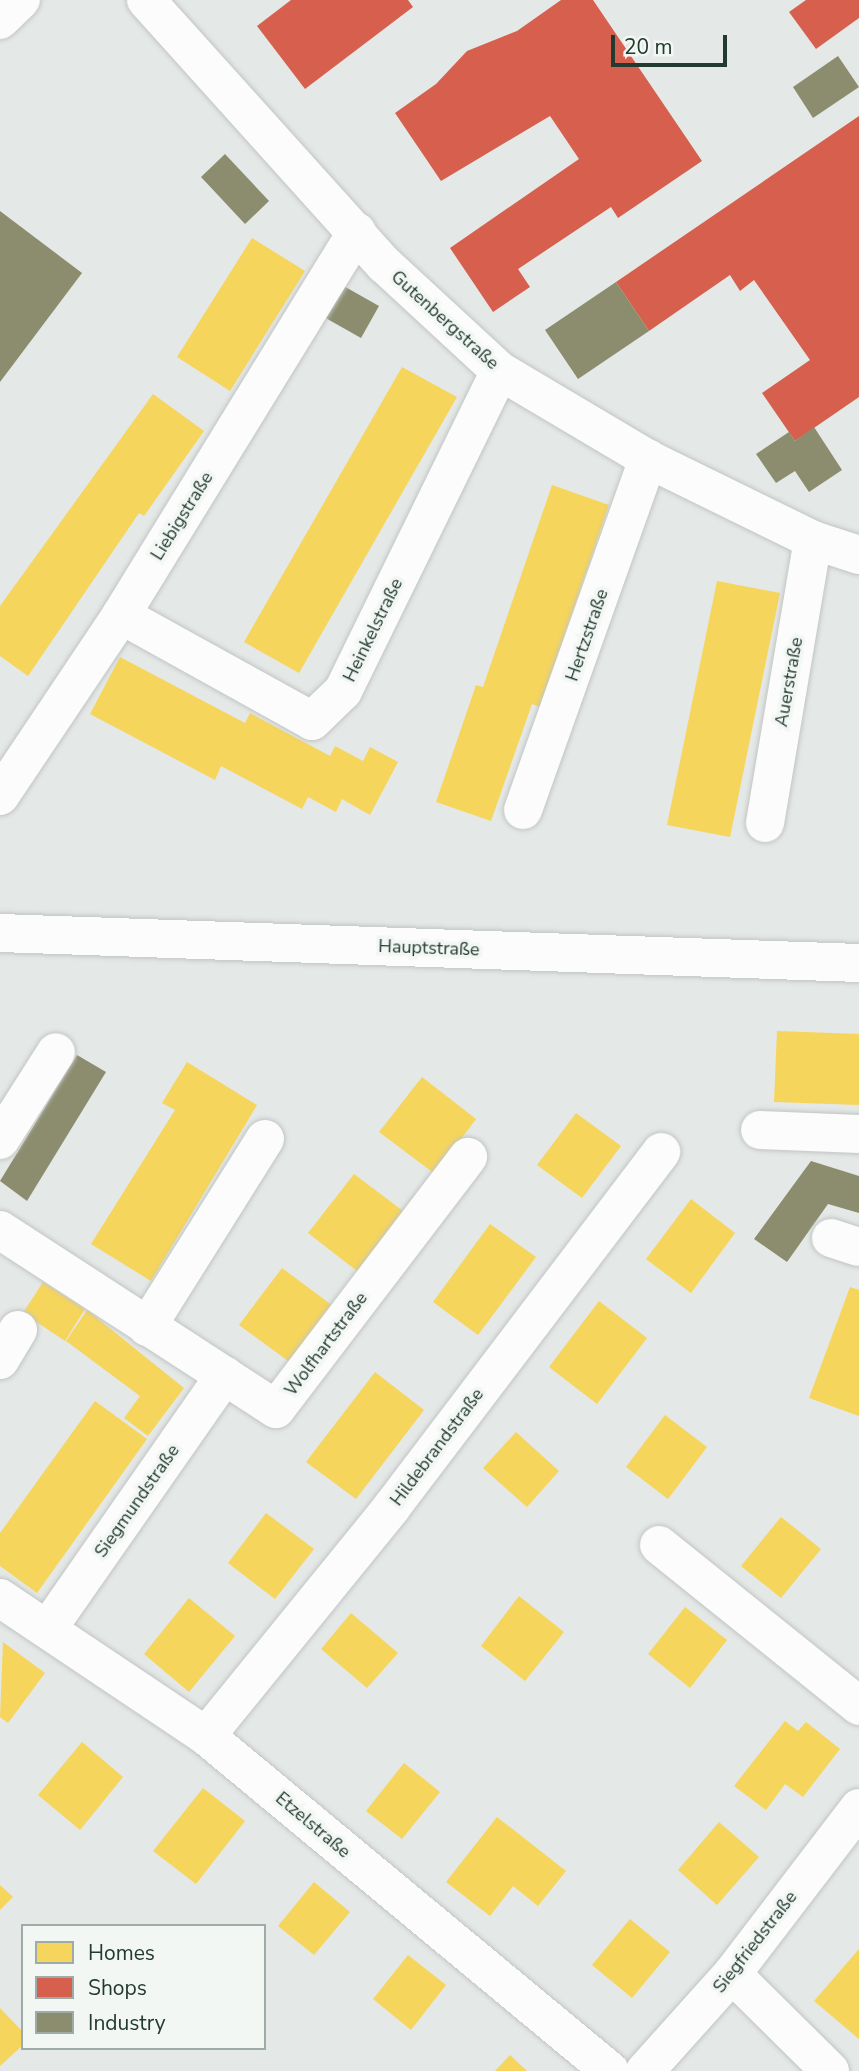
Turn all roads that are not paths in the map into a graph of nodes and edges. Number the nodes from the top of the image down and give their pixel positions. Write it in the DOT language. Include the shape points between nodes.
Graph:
graph roads {
  1 [pos="21,0"];
  2 [pos="146,0"];
  3 [pos="0,20"];
  4 [pos="357,232"];
  5 [pos="499,371"];
  6 [pos="648,459"];
  7 [pos="813,540"];
  8 [pos="859,555"];
  9 [pos="121,615"];
  10 [pos="0,796"];
  11 [pos="523,810"];
  12 [pos="765,823"];
  13 [pos="0,933"];
  14 [pos="859,963"];
  15 [pos="56,1052"];
  16 [pos="760,1130"];
  17 [pos="859,1134"];
  18 [pos="265,1139"];
  19 [pos="0,1140"];
  20 [pos="661,1152"];
  21 [pos="468,1157"];
  22 [pos="0,1230"];
  23 [pos="148,1327"];
  24 [pos="225,1375"];
  25 [pos="659,1545"];
  26 [pos="0,1598"];
  27 [pos="49,1627"];
  28 [pos="859,1706"];
  29 [pos="206,1736"];
  30 [pos="859,1808"];
  31 [pos="732,1974"];
  32 [pos="610,2071"];
  33 [pos="645,2071"];
  34 [pos="830,2071"];
  1 -- 3 [label="street"];
  2 -- 4 [label="street, Gutenbergstraße"];
  4 -- 5 [label="street, Gutenbergstraße" via="442,323"];
  4 -- 9 [label="street, Liebigstraße"];
  5 -- 6 [label="street, Gutenbergstraße"];
  5 -- 9 [label="street, Heinkelstraße" via="343,691 312,721"];
  6 -- 7 [label="street, Gutenbergstraße"];
  6 -- 11 [label="street, Hertzstraße"];
  7 -- 8 [label="street, Gutenbergstraße"];
  7 -- 12 [label="street, Auerstraße"];
  9 -- 10 [label="street, Liebigstraße"];
  13 -- 14 [label="street, Hauptstraße"];
  15 -- 19 [label="street"];
  16 -- 17 [label="street"];
  18 -- 23 [label="street"];
  20 -- 29 [label="street, Hildebrandstraße" via="391,1508"];
  21 -- 24 [label="street, Wolfhartstraße" via="276,1409"];
  22 -- 23 [label="street, Wolfhartstraße"];
  23 -- 24 [label="street, Wolfhartstraße"];
  24 -- 27 [label="street, Siegmundstraße"];
  25 -- 28 [label="street"];
  26 -- 27 [label="street, Etzelstraße"];
  27 -- 29 [label="street, Etzelstraße"];
  29 -- 32 [label="street, Etzelstraße"];
  30 -- 31 [label="street, Siegfriedstraße"];
  31 -- 33 [label="street, Siegfriedstraße"];
  31 -- 34 [label="street"];
}
